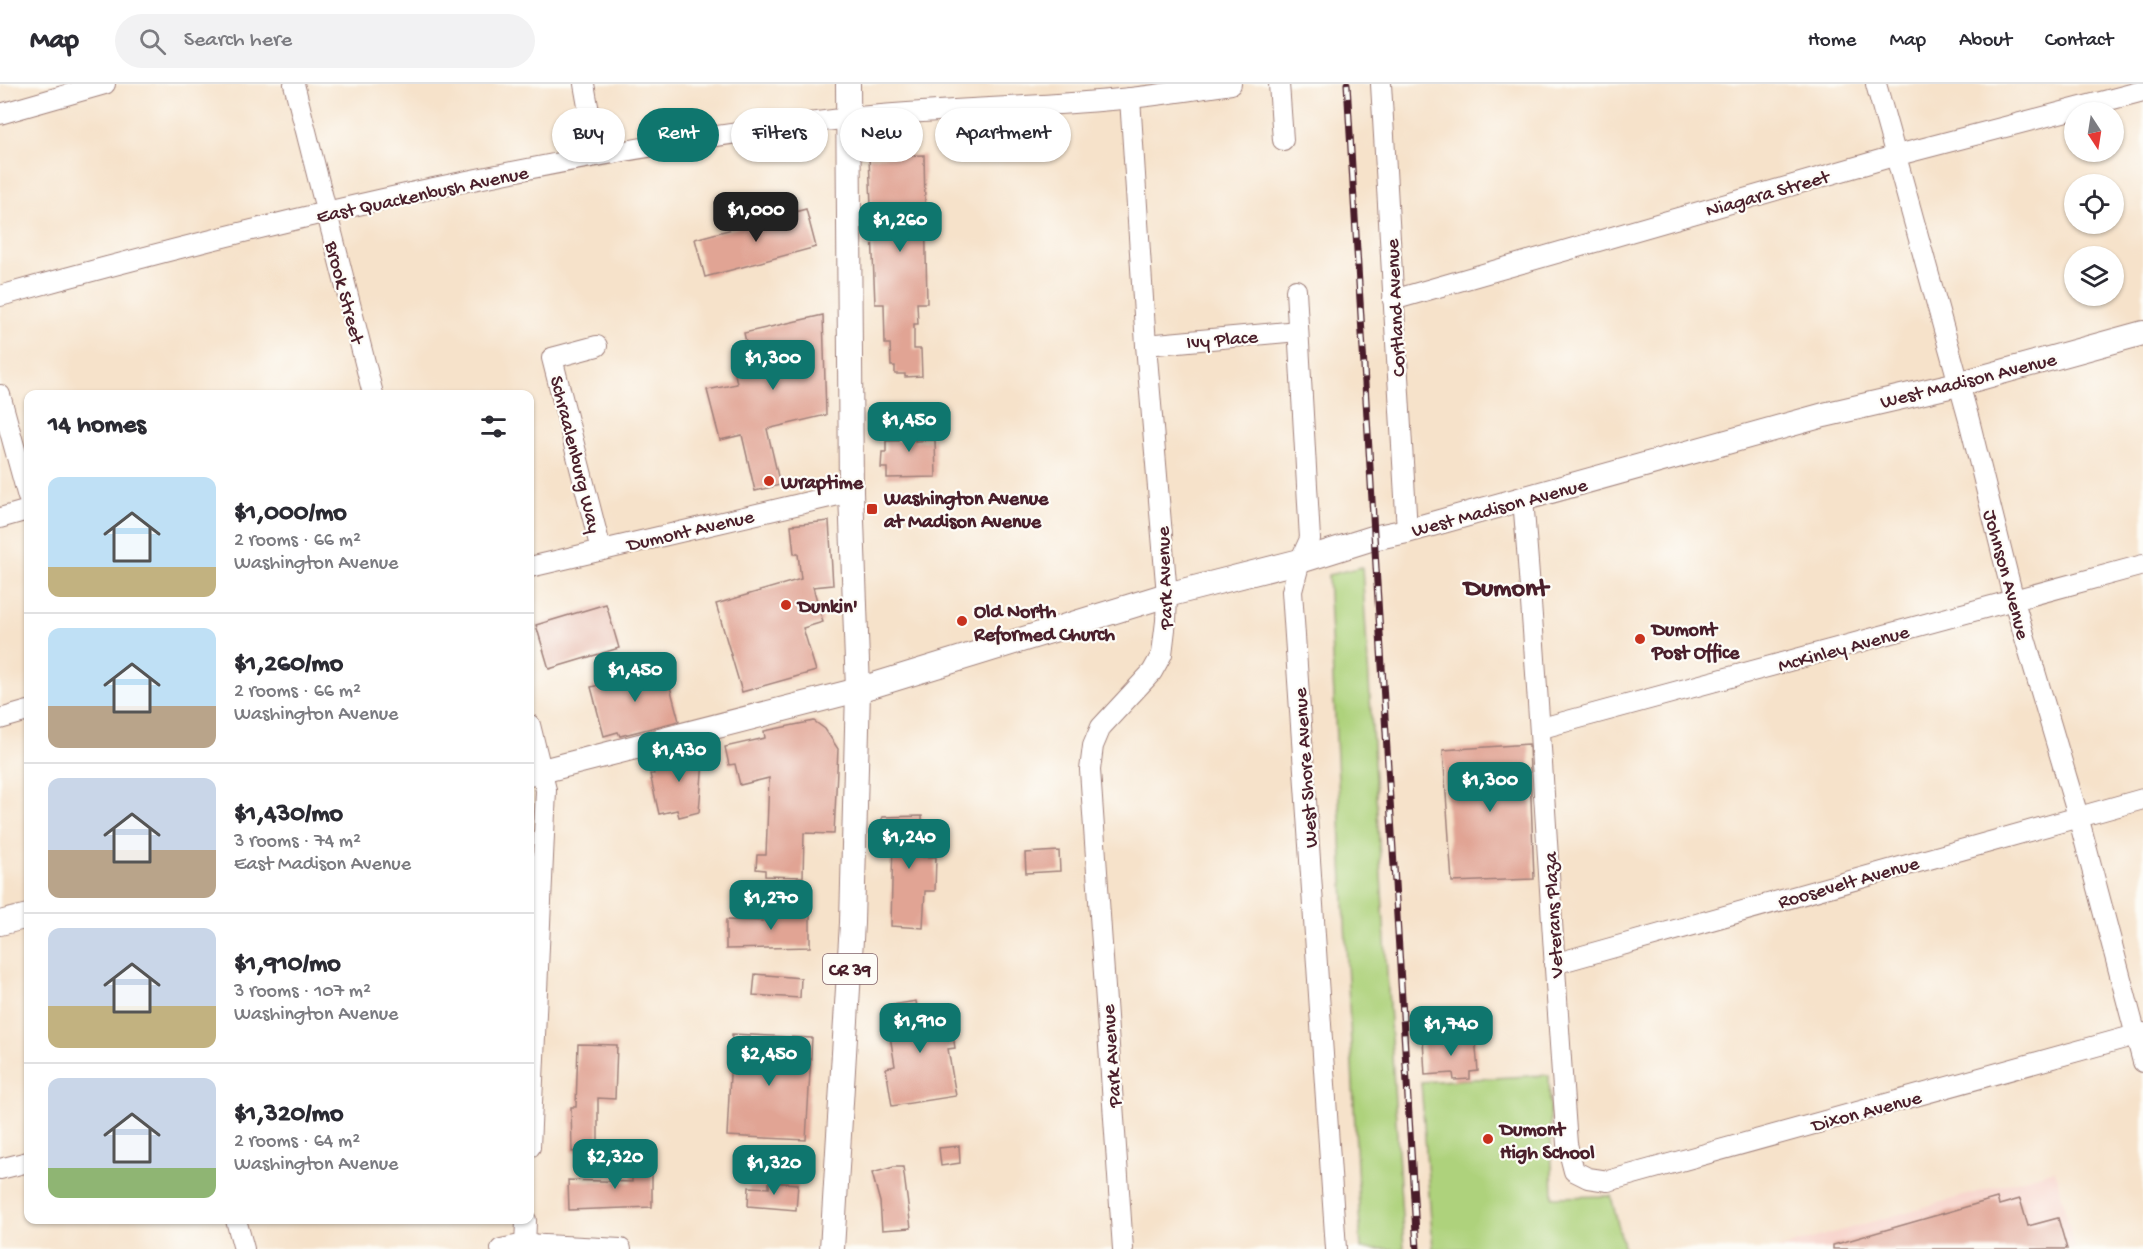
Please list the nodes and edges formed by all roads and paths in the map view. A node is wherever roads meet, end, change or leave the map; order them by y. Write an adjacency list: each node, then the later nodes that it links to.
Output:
1 (105, 84): 14 (street)
2 (294, 84): 21 (street, Brook Street)
3 (584, 84): 11 (street)
4 (848, 84): 12 (main road, CR 39)
5 (1231, 84): 10 (street, East Quackenbush Avenue)
6 (1279, 84): 16 (street)
7 (1382, 84): 24 (street, Cortland Avenue)
8 (1876, 84): 18 (street, Johnson Avenue)
9 (2143, 91): 18 (street, Niagara Street)
10 (1130, 98): 13 (street, East Quackenbush Avenue); 27 (street, Park Avenue)
11 (588, 108)
12 (849, 108)
13 (923, 113)
14 (0, 114)
15 (840, 119): 17 (street, East Quackenbush Avenue)
16 (1283, 140)
17 (625, 152)
18 (1894, 156): 24 (street, Niagara Street); 29 (street, Johnson Avenue)
19 (568, 162): 21 (street, East Quackenbush Avenue)
20 (849, 162): 33 (main road, CR 39)
21 (325, 213): 23 (street, East Quackenbush Avenue); 30 (street, Brook Street)
22 (1296, 290): 25 (street, West Shore Avenue)
23 (0, 296)
24 (1394, 300): 37 (street, Cortland Avenue)
25 (1298, 331): 27 (street, Ivy Place); 39 (street, West Shore Avenue)
26 (2143, 333): 29 (main road, West Madison Avenue)
27 (1146, 345): 42 (street, Park Avenue)
28 (597, 346): 38 (street, Schraalenburg Way)
29 (1958, 384): 34 (main road, West Madison Avenue); 43 (street, Johnson Avenue)
30 (372, 390)
31 (0, 395): 32 (street)
32 (24, 482)
33 (851, 492): 38 (street, Dumont Avenue); 44 (main road, CR 39)
34 (1523, 499): 37 (main road, West Madison Avenue); 47 (street, Veterans Plaza)
35 (24, 511): 36 (street)
36 (0, 518)
37 (1407, 531): 39 (main road, West Madison Avenue)
38 (601, 550): 41 (street, Dumont Avenue)
39 (1300, 561): 42 (main road, West Madison Avenue); 69 (street, West Shore Avenue)
40 (2143, 565): 43 (street, McKinley Avenue)
41 (534, 566)
42 (1167, 595): 44 (main road, West Madison Avenue); 68 (street, Park Avenue)
43 (2014, 601): 47 (street, McKinley Avenue); 51 (street, Johnson Avenue)
44 (858, 690): 49 (main road, West Madison Avenue); 67 (main road, CR 39)
45 (24, 712): 46 (street)
46 (0, 718)
47 (1542, 728): 54 (street, Veterans Plaza)
48 (534, 756): 49 (street)
49 (536, 772): 56 (street)
50 (2143, 799): 51 (street, Roosevelt Avenue)
51 (2078, 816): 54 (street, Roosevelt Avenue); 55 (street, Johnson Avenue)
52 (24, 917): 53 (main road)
53 (0, 923)
54 (1554, 964): 60 (street, Veterans Plaza)
55 (2139, 1035): 57 (street, Johnson Avenue); 60 (street, Dixon Avenue)
56 (534, 1058)
57 (2143, 1062)
58 (24, 1163): 59 (street)
59 (0, 1169)
60 (1588, 1178)
61 (237, 1224): 64 (street)
62 (526, 1224): 63 (street)
63 (525, 1247): 65 (street); 66 (street)
64 (244, 1249)
65 (501, 1249)
66 (621, 1249)
67 (832, 1249)
68 (1123, 1249)
69 (1336, 1249)

